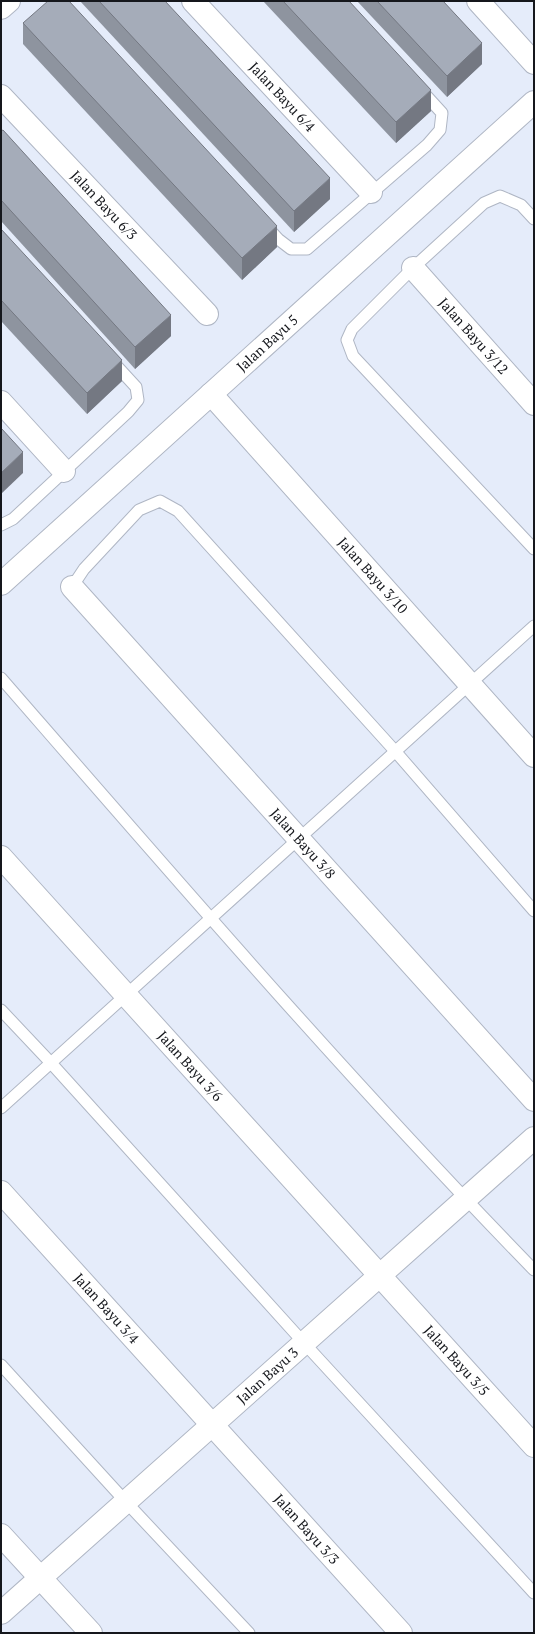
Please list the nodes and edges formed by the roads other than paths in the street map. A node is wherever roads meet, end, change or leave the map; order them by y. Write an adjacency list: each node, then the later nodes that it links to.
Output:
1 (9, 1): 4 (street)
2 (192, 1): 9 (street, Jalan Bayu 6/4)
3 (478, 1): 5 (street)
4 (1, 8)
5 (534, 63)
6 (415, 84): 9 (lane)
7 (1, 96): 13 (street, Jalan Bayu 6/3)
8 (534, 102): 15 (street, Jalan Bayu 5)
9 (371, 192): 11 (lane)
10 (534, 219): 12 (lane)
11 (262, 221)
12 (413, 268): 17 (street, Jalan Bayu 3/12); 20 (lane)
13 (207, 314)
14 (103, 351): 18 (lane)
15 (211, 394): 21 (street, Jalan Bayu 5); 25 (street, Jalan Bayu 3/10)
16 (1, 402): 18 (street)
17 (534, 404)
18 (64, 471): 19 (lane)
19 (1, 525)
20 (534, 549)
21 (1, 584)
22 (72, 587): 26 (lane); 28 (street, Jalan Bayu 3/8)
23 (534, 626): 25 (lane)
24 (1, 678): 31 (lane)
25 (470, 684): 26 (lane); 27 (street, Jalan Bayu 3/10)
26 (395, 752): 28 (lane); 30 (lane)
27 (534, 756)
28 (299, 839): 31 (lane); 35 (street, Jalan Bayu 3/8)
29 (1, 857): 32 (street, Jalan Bayu 3/6)
30 (534, 911)
31 (211, 918): 32 (lane); 39 (lane)
32 (126, 995): 34 (lane); 41 (street, Jalan Bayu 3/6)
33 (1, 1010): 34 (lane)
34 (51, 1062): 36 (lane); 42 (lane)
35 (534, 1100)
36 (1, 1108)
37 (534, 1138): 39 (street, Jalan Bayu 3)
38 (1, 1192): 44 (street, Jalan Bayu 3/4)
39 (465, 1199): 40 (lane); 41 (street, Jalan Bayu 3)
40 (534, 1270)
41 (379, 1276): 42 (street, Jalan Bayu 3); 45 (street, Jalan Bayu 3/5)
42 (304, 1343): 44 (street, Jalan Bayu 3); 49 (lane)
43 (1, 1365): 46 (lane)
44 (212, 1425): 46 (street, Jalan Bayu 3); 53 (street, Jalan Bayu 3/3)
45 (534, 1446)
46 (126, 1502): 48 (street, Jalan Bayu 3); 52 (lane)
47 (1, 1535): 48 (street)
48 (41, 1578): 50 (street, Jalan Bayu 3); 51 (street)
49 (534, 1593)
50 (1, 1614)
51 (91, 1633)
52 (249, 1633)
53 (401, 1633)

